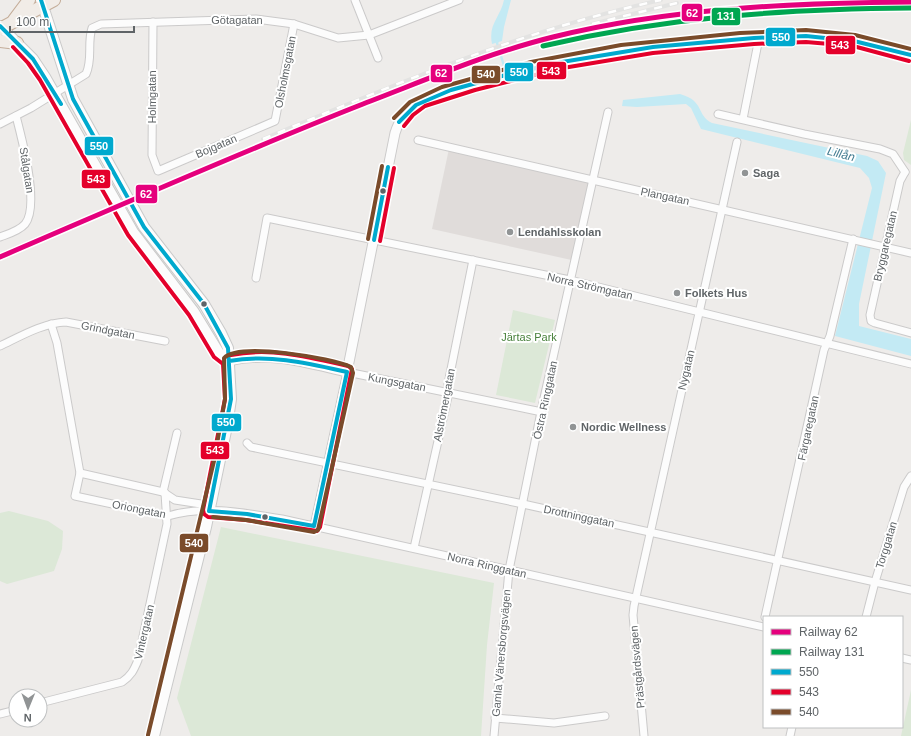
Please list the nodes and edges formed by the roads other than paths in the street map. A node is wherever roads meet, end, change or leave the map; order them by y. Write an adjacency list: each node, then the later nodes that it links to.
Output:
1 (29, 0): 5 (highway)
2 (355, 0): 9 (street)
3 (458, 0): 9 (street, Götagatan)
4 (46, 2): 5 (highway); 15 (main road)
5 (14, 21): 8 (highway)
6 (152, 22): 7 (street, Götagatan); 15 (street, Götagatan); 25 (street, Holmgatan)
7 (294, 24): 9 (street, Götagatan); 21 (street, Olsholmsgatan)
8 (1, 27): 12 (main road)
9 (369, 35): 14 (street)
10 (759, 38): 13 (street); 20 (street); 30 (street)
11 (0, 41): 12 (highway)
12 (17, 43): 16 (main road)
13 (911, 55)
14 (378, 58)
15 (69, 84): 16 (street, Götagatan); 43 (main road)
16 (54, 93): 19 (street, Götagatan); 43 (main road)
17 (608, 112): 27 (street, Östra Ringgatan)
18 (718, 114): 20 (street)
19 (16, 116): 22 (street, Götagatan); 29 (street, Stålgatan)
20 (743, 120): 26 (street)
21 (275, 121): 25 (street, Bojgatan)
22 (0, 124)
23 (418, 140): 27 (street, Plangatan)
24 (737, 142): 28 (street, Nygatan)
25 (158, 170)
26 (908, 172): 32 (street, Bryggaregatan)
27 (592, 180): 28 (street, Plangatan); 36 (street, Östra Ringgatan)
28 (722, 208): 31 (street, Plangatan); 37 (street, Nygatan)
29 (0, 237)
30 (374, 240): 34 (street, Norra Strömgatan); 35 (street, Norra Strömgatan); 45 (street)
31 (855, 240): 32 (street, Plangatan); 41 (street, Färgaregatan)
32 (884, 247): 33 (street, Plangatan); 39 (street, Bryggaregatan)
33 (911, 254)
34 (473, 260): 36 (street, Norra Strömgatan); 46 (street, Alströmergatan)
35 (256, 278)
36 (570, 280): 37 (street, Norra Strömgatan); 47 (street, Östra Ringgatan)
37 (699, 312): 41 (street, Norra Strömgatan); 59 (street, Nygatan)
38 (51, 324): 40 (street, Grindgatan); 42 (street, Grindgatan); 51 (street, Oriongatan)
39 (911, 333)
40 (165, 341)
41 (827, 344): 44 (street, Norra Strömgatan); 61 (street, Färgaregatan)
42 (0, 346)
43 (229, 361): 45 (street, Kungsgatan); 56 (main road)
44 (911, 364)
45 (347, 372): 46 (street, Kungsgatan); 50 (street)
46 (448, 392): 47 (street, Kungsgatan); 53 (street, Alströmergatan)
47 (542, 412): 55 (street, Östra Ringgatan)
48 (176, 433): 54 (street, Vintergatan)
49 (247, 443): 50 (street, Drottninggatan)
50 (327, 464): 53 (street, Drottninggatan); 58 (street)
51 (80, 473): 54 (street, Oriongatan); 57 (street, Oriongatan)
52 (910, 479): 63 (street, Torggatan)
53 (427, 485): 55 (street, Drottninggatan); 60 (street, Alströmergatan)
54 (164, 492): 56 (street, Oriongatan); 57 (street, Vintergatan)
55 (523, 504): 59 (street, Drottninggatan); 62 (street, Östra Ringgatan)
56 (210, 511): 57 (street, Oriongatan); 58 (street, Norra Ringgatan); 72 (main road)
57 (168, 516): 69 (street, Vintergatan)
58 (314, 526): 60 (street, Norra Ringgatan)
59 (650, 532): 61 (street, Drottninggatan); 65 (street, Nygatan)
60 (414, 548): 62 (street, Norra Ringgatan)
61 (778, 561): 63 (street, Drottninggatan); 66 (street, Färgaregatan)
62 (509, 570): 65 (street, Norra Ringgatan); 71 (street, Gamla Vänersborgsvägen)
63 (875, 582): 64 (street, Drottninggatan); 67 (street, Torggatan)
64 (911, 590)
65 (636, 598): 68 (street, Norra Ringgatan); 74 (street, Prästgårdsvägen)
66 (765, 616)
67 (866, 616)
68 (763, 626)
69 (48, 701)
70 (605, 716): 71 (street)
71 (495, 718): 73 (street, Gamla Vänersborgsvägen)
72 (154, 736)
73 (494, 736)
74 (644, 736)

